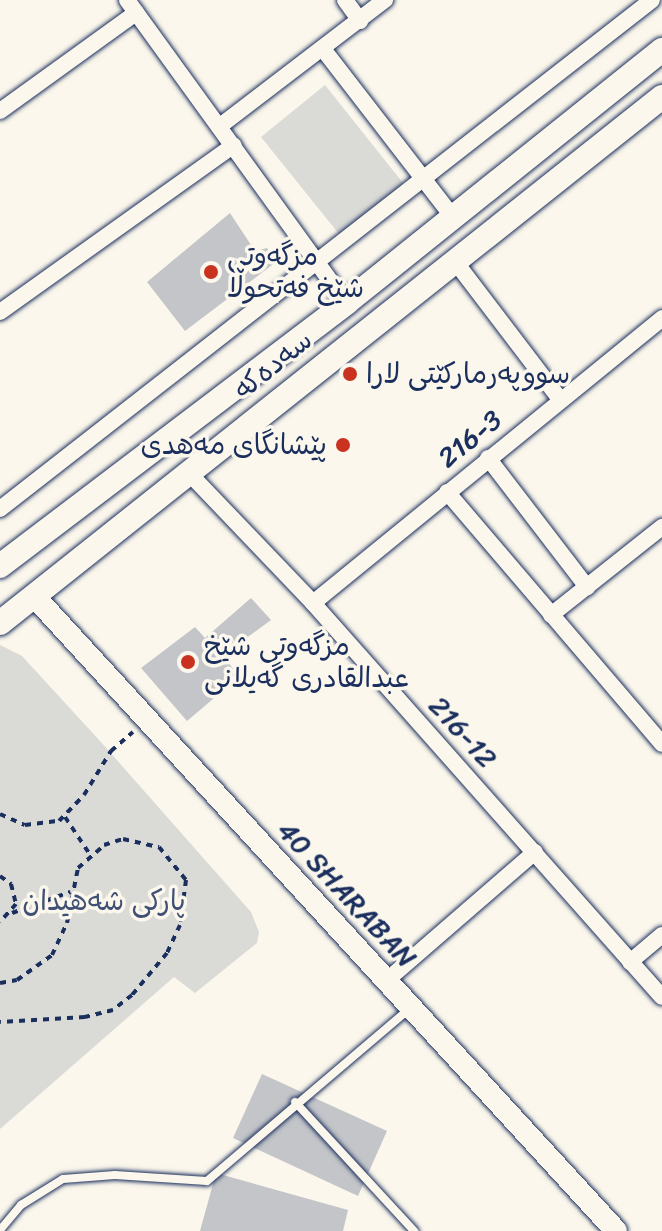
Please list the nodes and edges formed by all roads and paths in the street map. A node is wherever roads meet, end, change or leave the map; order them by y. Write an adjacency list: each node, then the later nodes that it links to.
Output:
1 (345, 0): 5 (street)
2 (385, 0): 5 (street)
3 (652, 0): 16 (street)
4 (132, 7): 10 (street); 13 (street)
5 (360, 21): 6 (street)
6 (323, 49): 13 (street); 16 (street)
7 (662, 50): 8 (main road, سەدەکە)
8 (615, 87): 11 (main road); 12 (main road, سەدەکە)
9 (662, 97): 11 (main road, سەدەکە)
10 (0, 111)
11 (638, 115): 15 (main road, سەدەکە)
12 (569, 124): 15 (main road); 17 (main road, سەدەکە)
13 (220, 126): 14 (street)
14 (234, 145): 19 (street); 21 (street)
15 (595, 150): 18 (main road, سەدەکە)
16 (424, 179): 17 (street); 19 (street)
17 (453, 217): 20 (main road, سەدەکە)
18 (454, 260): 23 (street); 25 (main road, سەدەکە)
19 (317, 263): 20 (street); 27 (street)
20 (346, 303): 29 (main road, سەدەکە)
21 (0, 312)
22 (662, 318): 23 (street, 216-3)
23 (560, 399): 24 (street, 216-3)
24 (488, 458): 26 (street, 216-3); 30 (street)
25 (188, 472): 31 (main road, سەدەکە); 32 (street, 216-12)
26 (447, 492): 32 (street, 216-3); 33 (street)
27 (0, 509)
28 (662, 527): 30 (street)
29 (0, 566)
30 (587, 587): 33 (street)
31 (34, 596): 34 (main road, سەدەکە); 35 (street, 40 SHARABAN)
32 (313, 603): 39 (street, 216-12)
33 (551, 615): 36 (street)
34 (0, 623)
35 (147, 720): 38 (path); 47 (street, 40 SHARABAN)
36 (659, 735)
37 (0, 814): 38 (path)
38 (65, 817): 40 (path)
39 (535, 852): 46 (street, 216-12); 47 (street)
40 (89, 853): 42 (path); 51 (path)
41 (0, 876): 43 (path)
42 (70, 892): 43 (path); 48 (path)
43 (12, 913): 44 (path)
44 (0, 922)
45 (662, 935): 46 (street)
46 (630, 962): 49 (street, 216-12)
47 (386, 981): 50 (street, 40 SHARABAN)
48 (0, 983)
49 (662, 997)
50 (411, 1008): 52 (lane); 55 (street, 40 SHARABAN)
51 (0, 1022)
52 (295, 1102): 53 (lane); 54 (lane)
53 (0, 1230)
54 (414, 1231)
55 (616, 1231)

